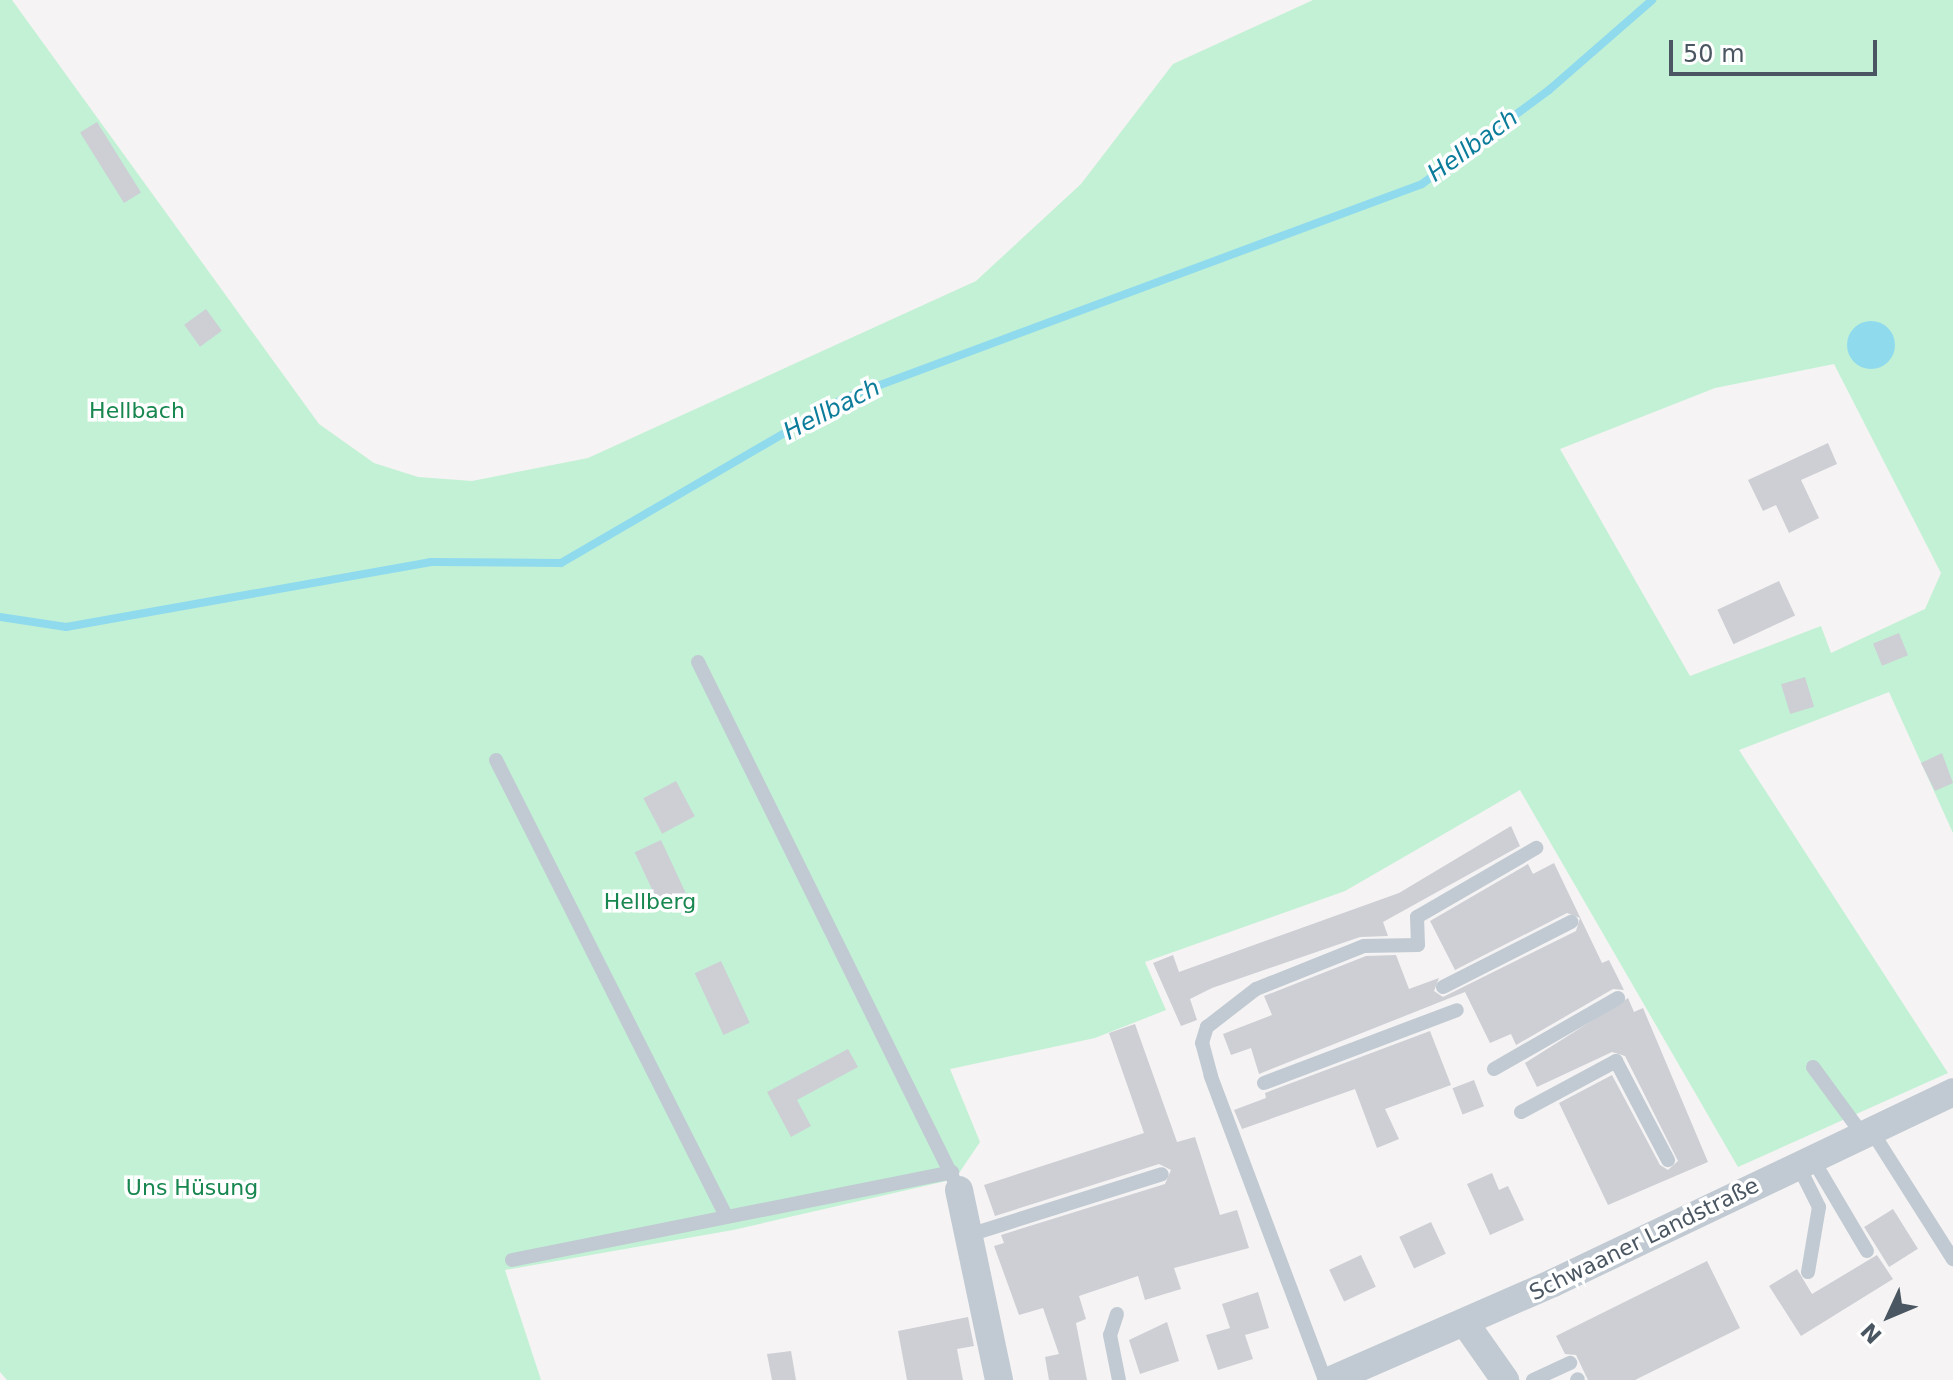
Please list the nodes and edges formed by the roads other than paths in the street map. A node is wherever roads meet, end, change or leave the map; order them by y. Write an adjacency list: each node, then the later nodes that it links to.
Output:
1 (698, 662): 17 (lane)
2 (496, 760): 18 (lane)
3 (1536, 848): 29 (lane)
4 (1571, 922): 5 (lane)
5 (1443, 987)
6 (1618, 998): 9 (lane)
7 (1457, 1010): 10 (lane)
8 (1813, 1067): 13 (lane)
9 (1494, 1069)
10 (1264, 1083)
11 (1953, 1092): 13 (street, Schwaaner Landstraße)
12 (1521, 1112): 14 (lane)
13 (1866, 1132): 15 (street, Schwaaner Landstraße); 21 (lane)
14 (1668, 1160)
15 (1805, 1161): 20 (lane); 23 (lane); 25 (street, Schwaaner Landstraße)
16 (1162, 1174): 19 (lane)
17 (955, 1181): 18 (lane); 19 (street)
18 (726, 1216): 22 (lane)
19 (969, 1235): 27 (street)
20 (1867, 1251)
21 (1953, 1259)
22 (512, 1260)
23 (1808, 1272)
24 (1117, 1314): 28 (lane)
25 (1465, 1323): 30 (street, Schwaaner Landstraße); 31 (street)
26 (1570, 1363): 32 (lane)
27 (999, 1380)
28 (1119, 1380)
29 (1325, 1380)
30 (1331, 1380)
31 (1505, 1380)
32 (1533, 1380)

